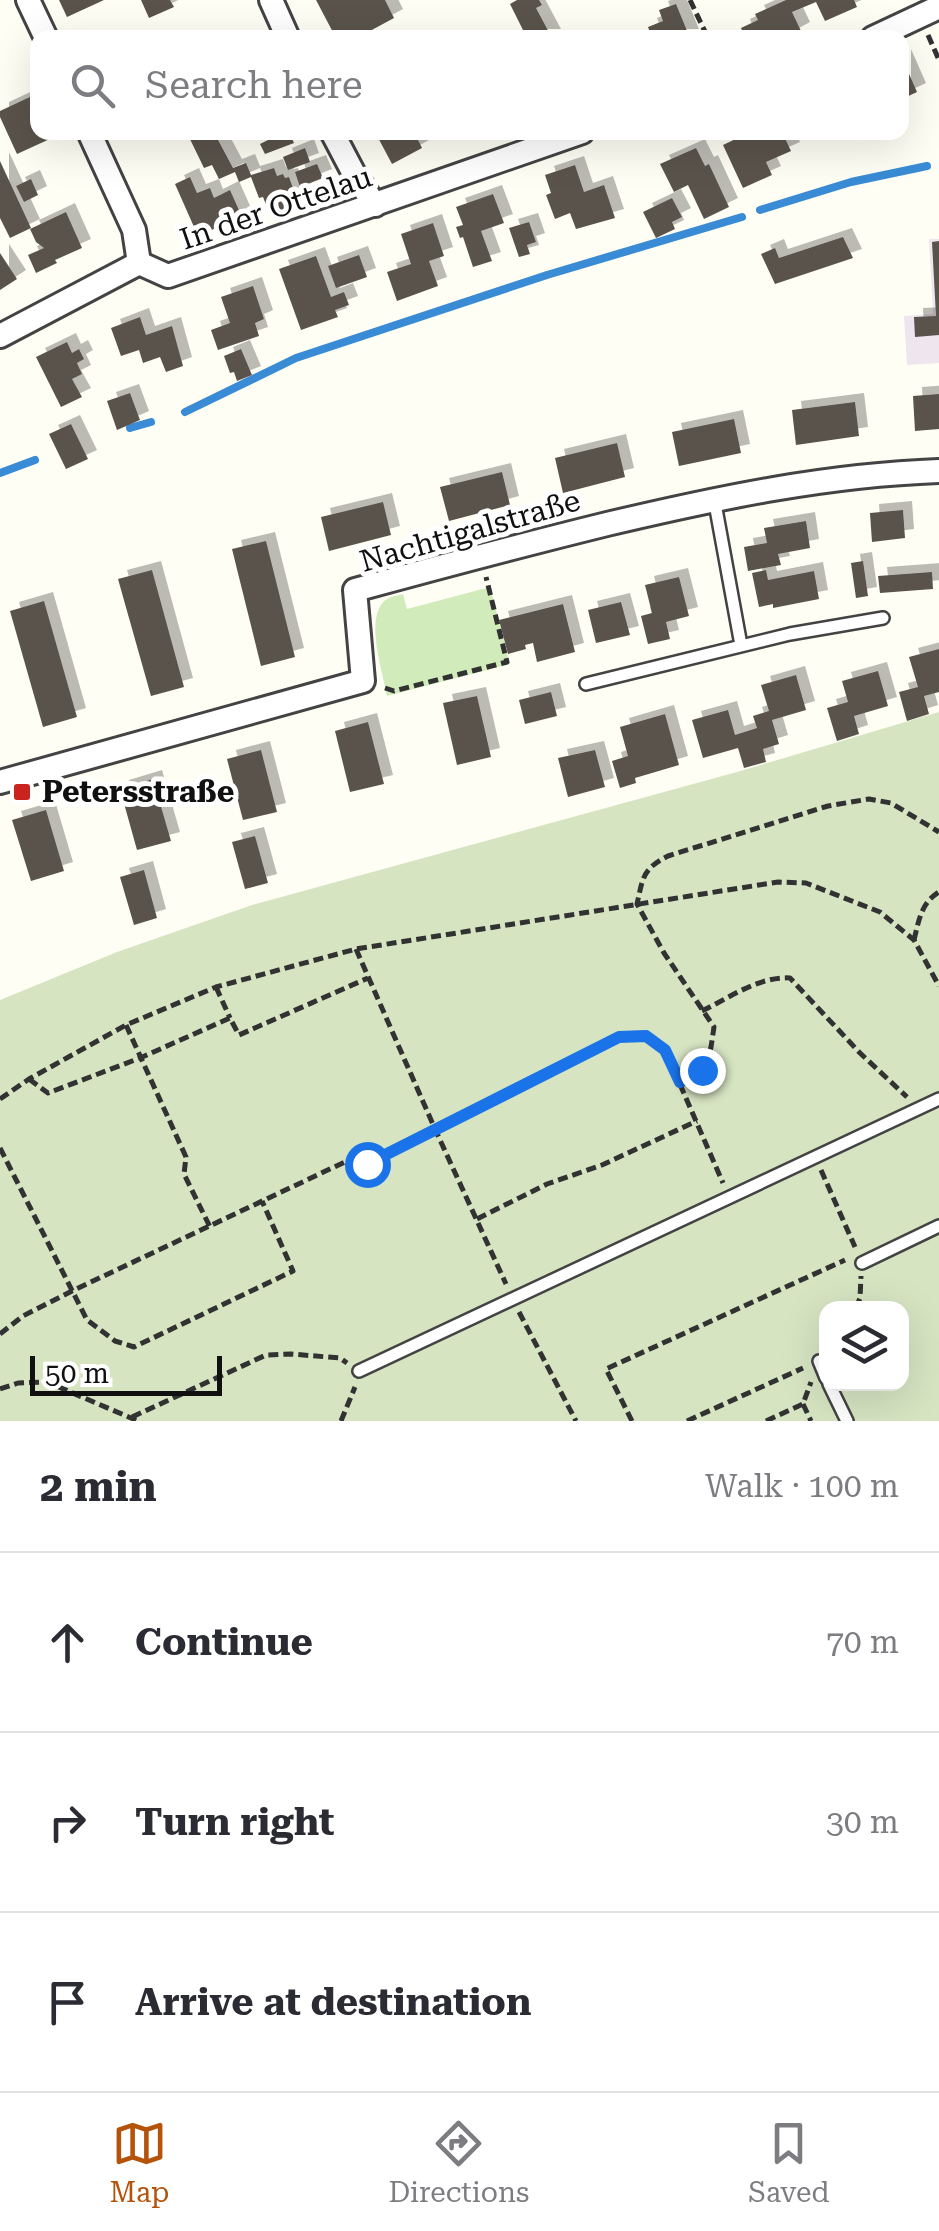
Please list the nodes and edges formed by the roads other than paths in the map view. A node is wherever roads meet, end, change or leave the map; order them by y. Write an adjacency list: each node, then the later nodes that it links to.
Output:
1 (28, 0): 4 (street)
2 (271, 0): 5 (street)
3 (939, 7): 6 (street)
4 (42, 30)
5 (284, 30)
6 (890, 30)
7 (93, 140): 11 (street)
8 (336, 140): 10 (street)
9 (559, 140): 10 (street, In der Ottelau)
10 (375, 205): 11 (street, In der Ottelau)
11 (139, 263): 12 (street)
12 (0, 336)
13 (939, 471): 14 (street, Nachtigalstraße)
14 (714, 498): 16 (lane); 18 (street, Nachtigalstraße)
15 (883, 618): 16 (lane)
16 (742, 645): 17 (lane)
17 (586, 684)
18 (0, 782)
19 (939, 1100): 22 (lane)
20 (939, 1226): 21 (lane)
21 (862, 1263)
22 (359, 1371)
23 (832, 1391): 24 (lane)
24 (846, 1421)

